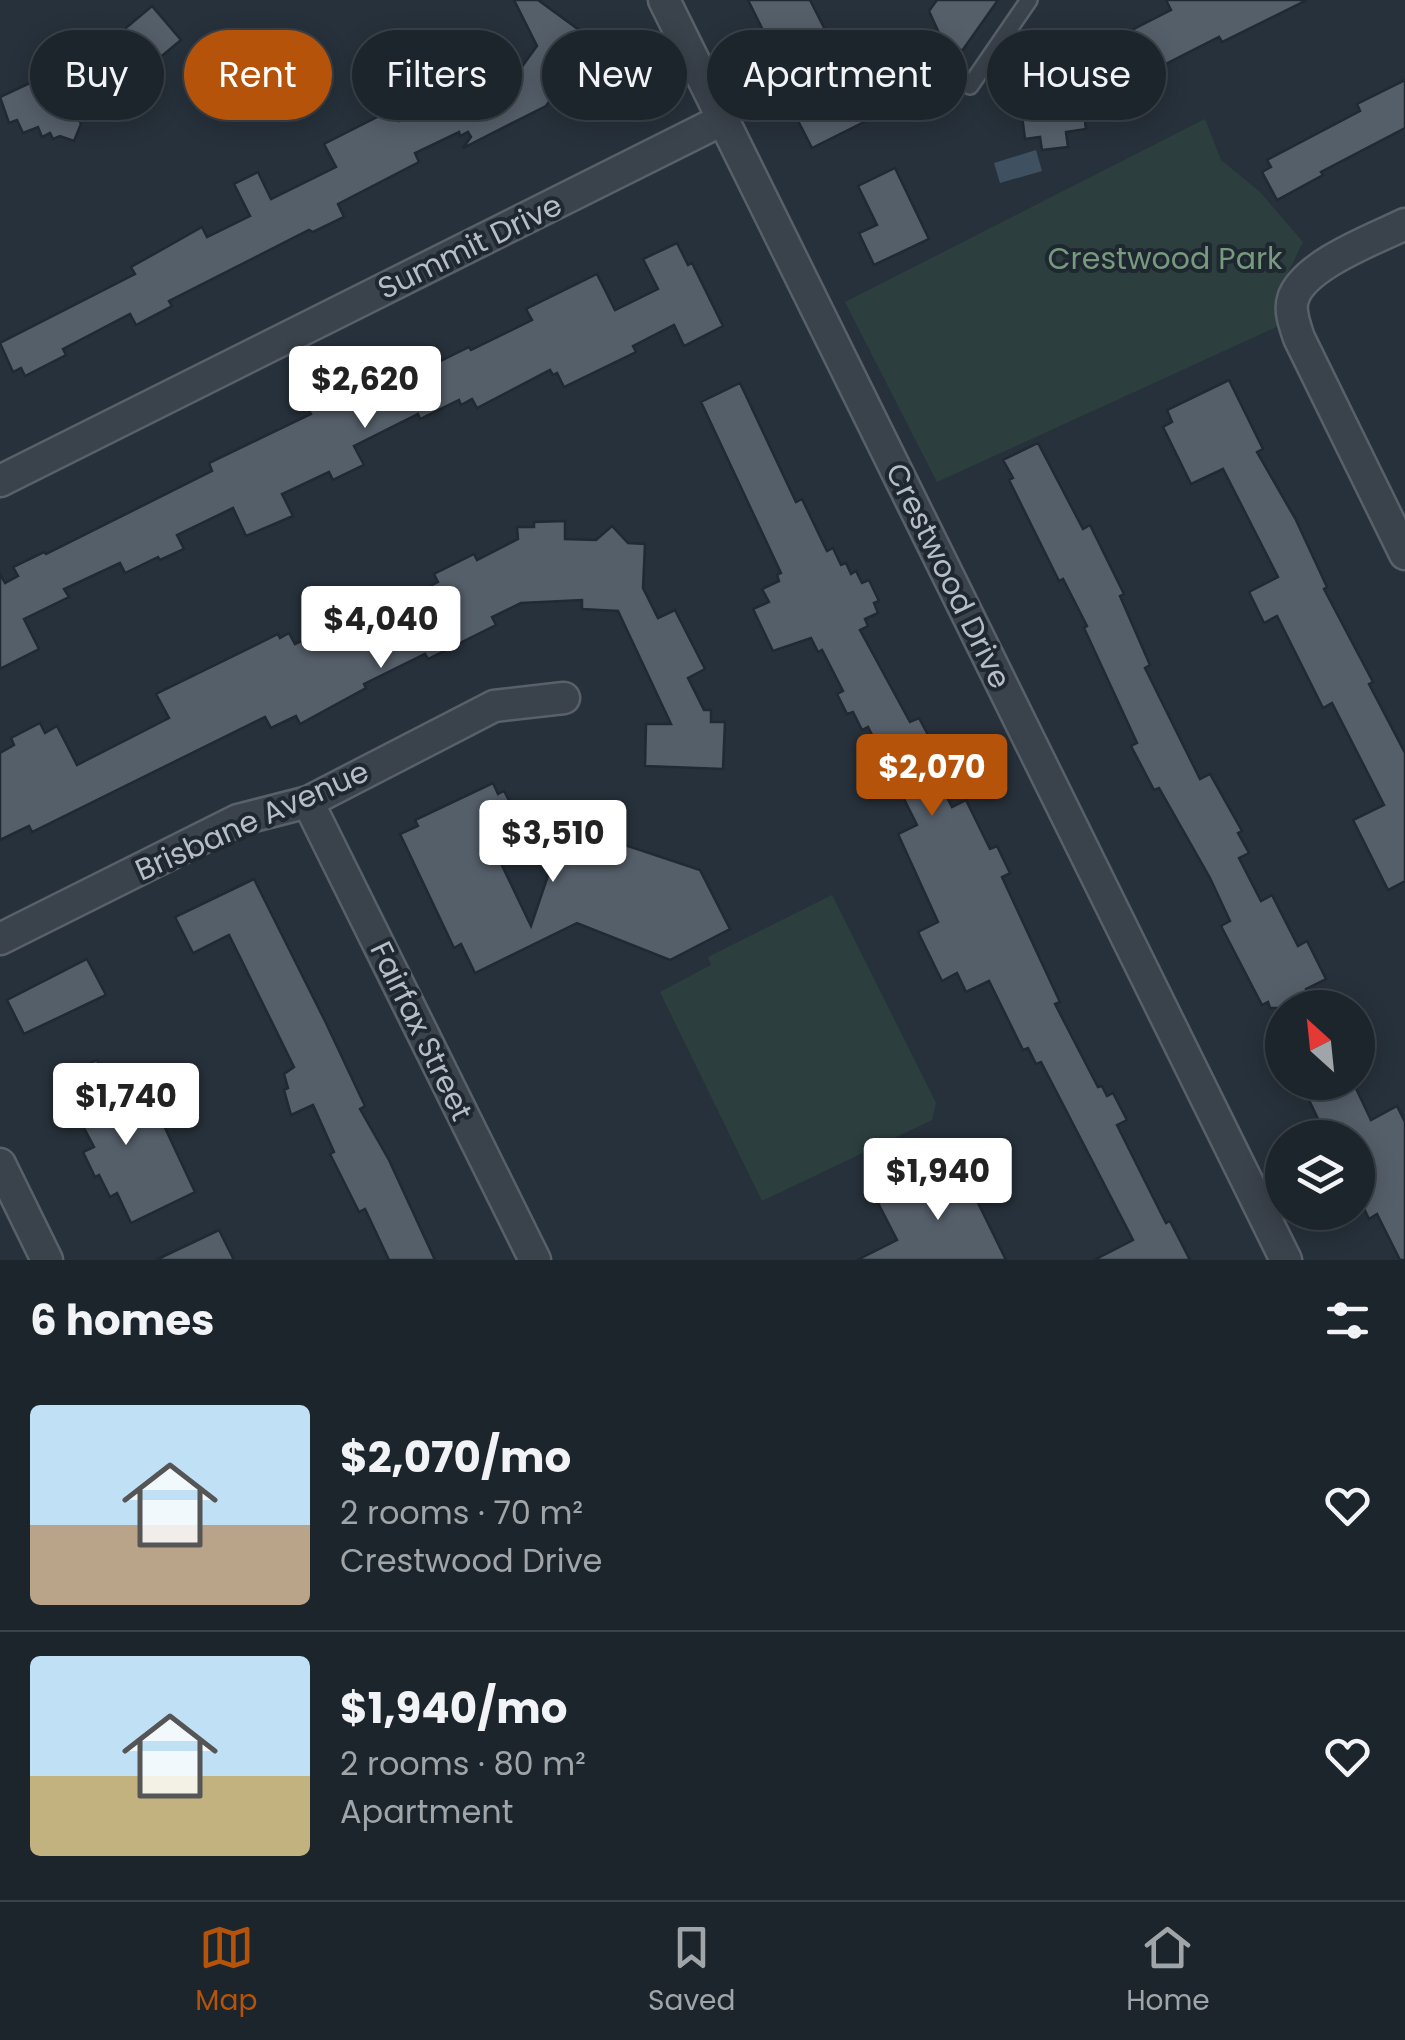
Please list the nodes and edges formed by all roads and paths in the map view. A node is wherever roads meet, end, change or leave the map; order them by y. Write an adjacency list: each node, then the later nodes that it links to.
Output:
1 (664, 0): 3 (street, Crestwood Drive)
2 (1029, 0): 4 (lane)
3 (707, 85)
4 (970, 86)
5 (722, 120): 8 (street, Summit Drive)
6 (724, 120): 16 (street, Crestwood Drive)
7 (1405, 224): 9 (street)
8 (0, 481)
9 (1405, 554)
10 (564, 698): 11 (street, Brisbane Avenue)
11 (308, 802): 12 (street, Brisbane Avenue); 15 (street, Fairfax Street)
12 (0, 939)
13 (0, 1164): 14 (street)
14 (48, 1260)
15 (535, 1260)
16 (1286, 1260)

